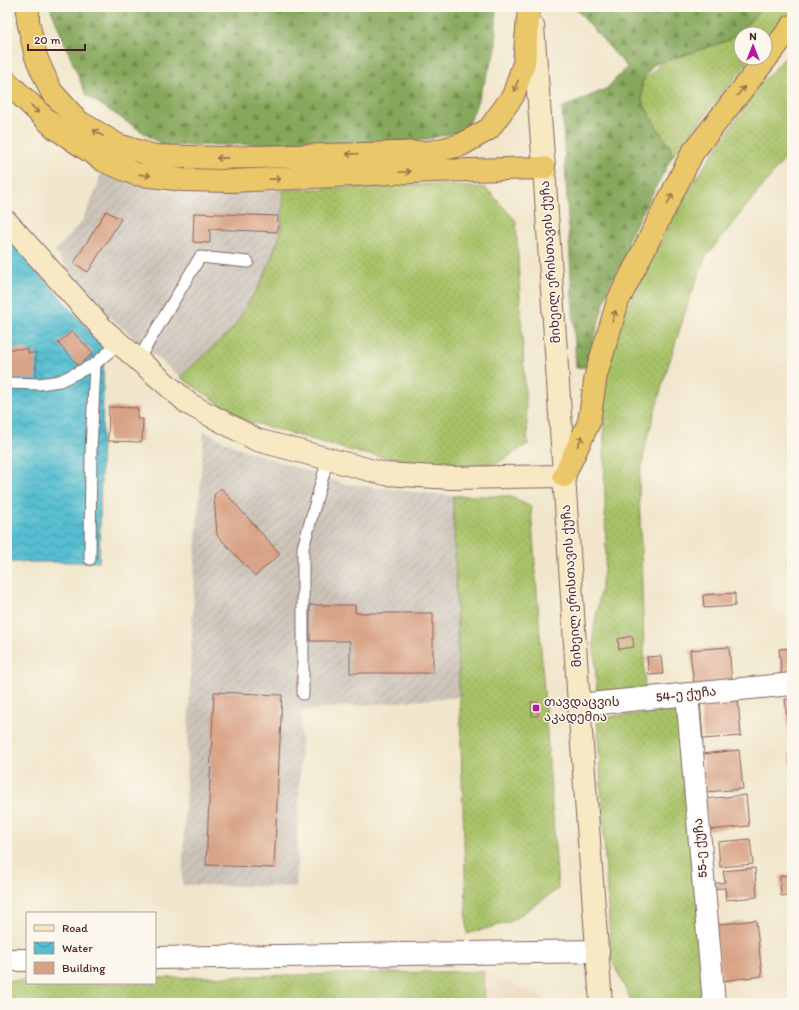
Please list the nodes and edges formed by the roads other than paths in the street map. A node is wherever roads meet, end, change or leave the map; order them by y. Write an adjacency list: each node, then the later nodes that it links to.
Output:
1 (28, 7): 2 (highway, one-way to 1)
2 (529, 7)
3 (532, 7): 6 (main road, მიხეილ ერისთავის ქუჩა)
4 (792, 26): 14 (highway, one-way to 4)
5 (7, 82): 6 (highway, one-way to 6)
6 (544, 168): 14 (main road, მიხეილ ერისთავის ქუჩა)
7 (7, 222): 9 (main road)
8 (248, 262): 10 (lane)
9 (119, 343): 10 (main road); 11 (lane)
10 (138, 360): 13 (main road)
11 (95, 364): 12 (lane); 15 (lane)
12 (7, 383)
13 (328, 458): 14 (main road); 17 (lane)
14 (564, 476): 19 (main road, მიხეილ ერისთავის ქუჩა)
15 (90, 559)
16 (792, 684): 18 (street, 54-ე ქუჩა)
17 (303, 694)
18 (687, 694): 19 (street, 54-ე ქუჩა); 25 (street, 55-ე ქუჩა)
19 (579, 705): 20 (main road, მიხეილ ერისთავის ქუჩა)
20 (598, 951): 21 (street); 24 (main road, მიხეილ ერისთავის ქუჩა)
21 (156, 958)
22 (7, 960): 23 (street)
23 (26, 960)
24 (601, 1003)
25 (714, 1003)

